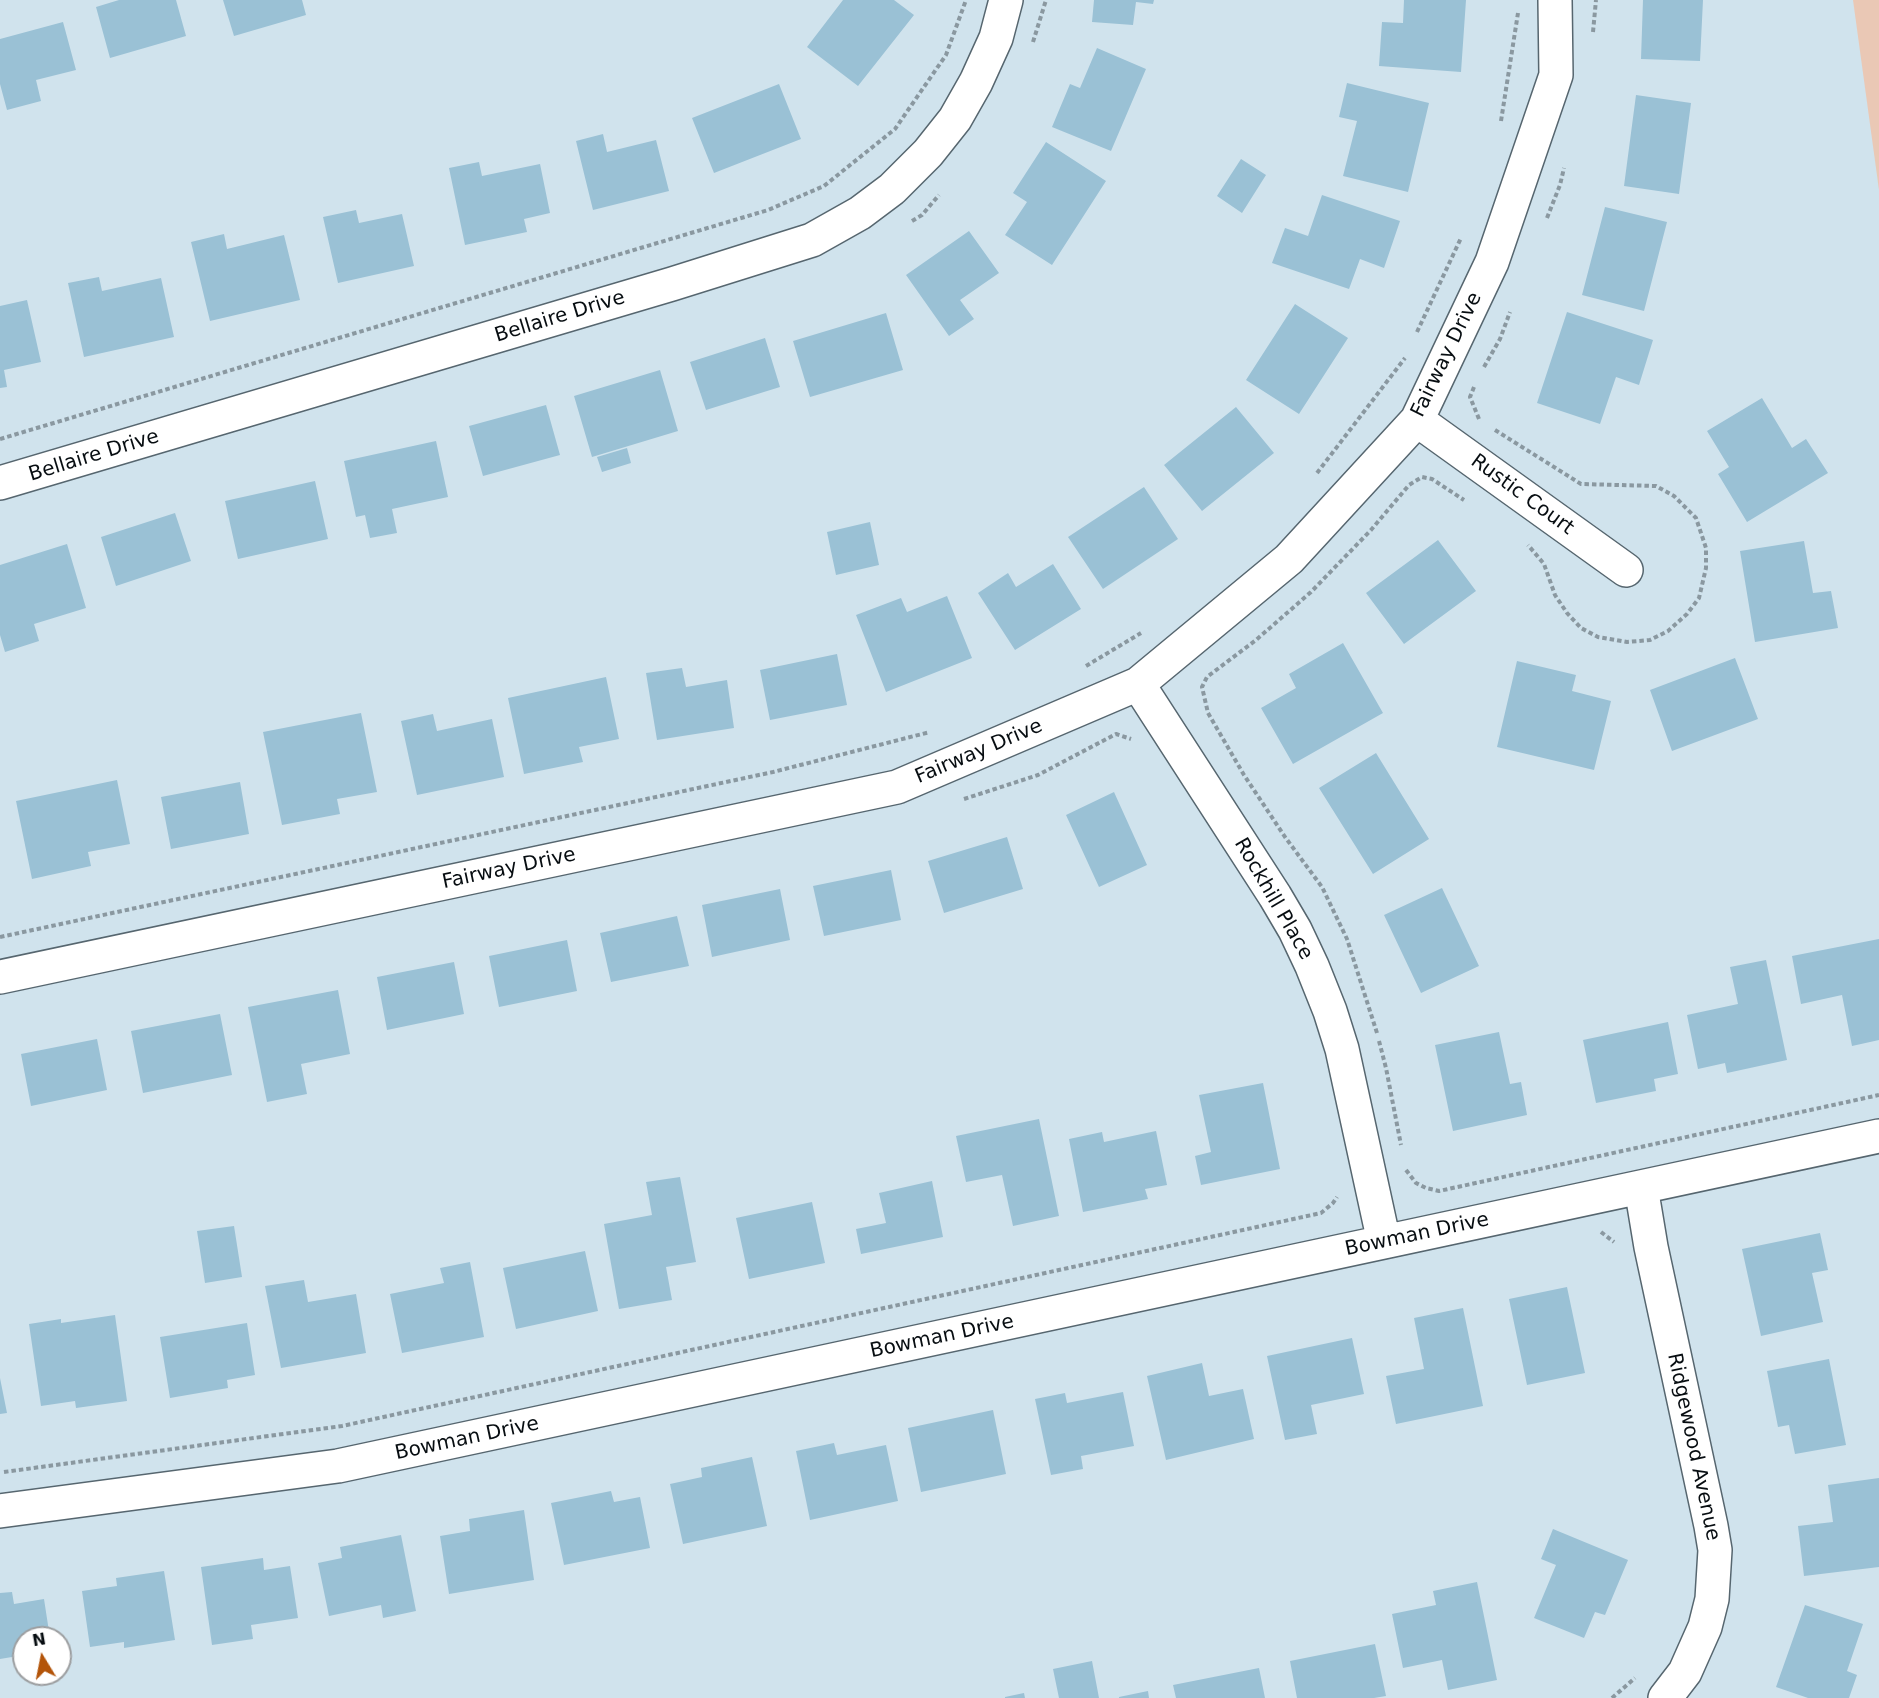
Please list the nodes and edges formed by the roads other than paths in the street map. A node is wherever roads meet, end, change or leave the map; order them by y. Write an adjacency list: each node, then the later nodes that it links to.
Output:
1 (1006, 0): 4 (street, Bellaire Drive)
2 (1555, 0): 3 (street, Fairway Drive)
3 (1417, 420): 5 (street, Rustic Court); 6 (street, Fairway Drive)
4 (0, 483)
5 (1626, 570)
6 (1138, 684): 7 (street, Fairway Drive); 10 (street, Rockhill Place)
7 (0, 977)
8 (1879, 1136): 9 (street, Bowman Drive)
9 (1641, 1186): 10 (street, Bowman Drive); 12 (street, Ridgewood Avenue)
10 (1384, 1242): 11 (street, Bowman Drive)
11 (0, 1510)
12 (1665, 1698)

